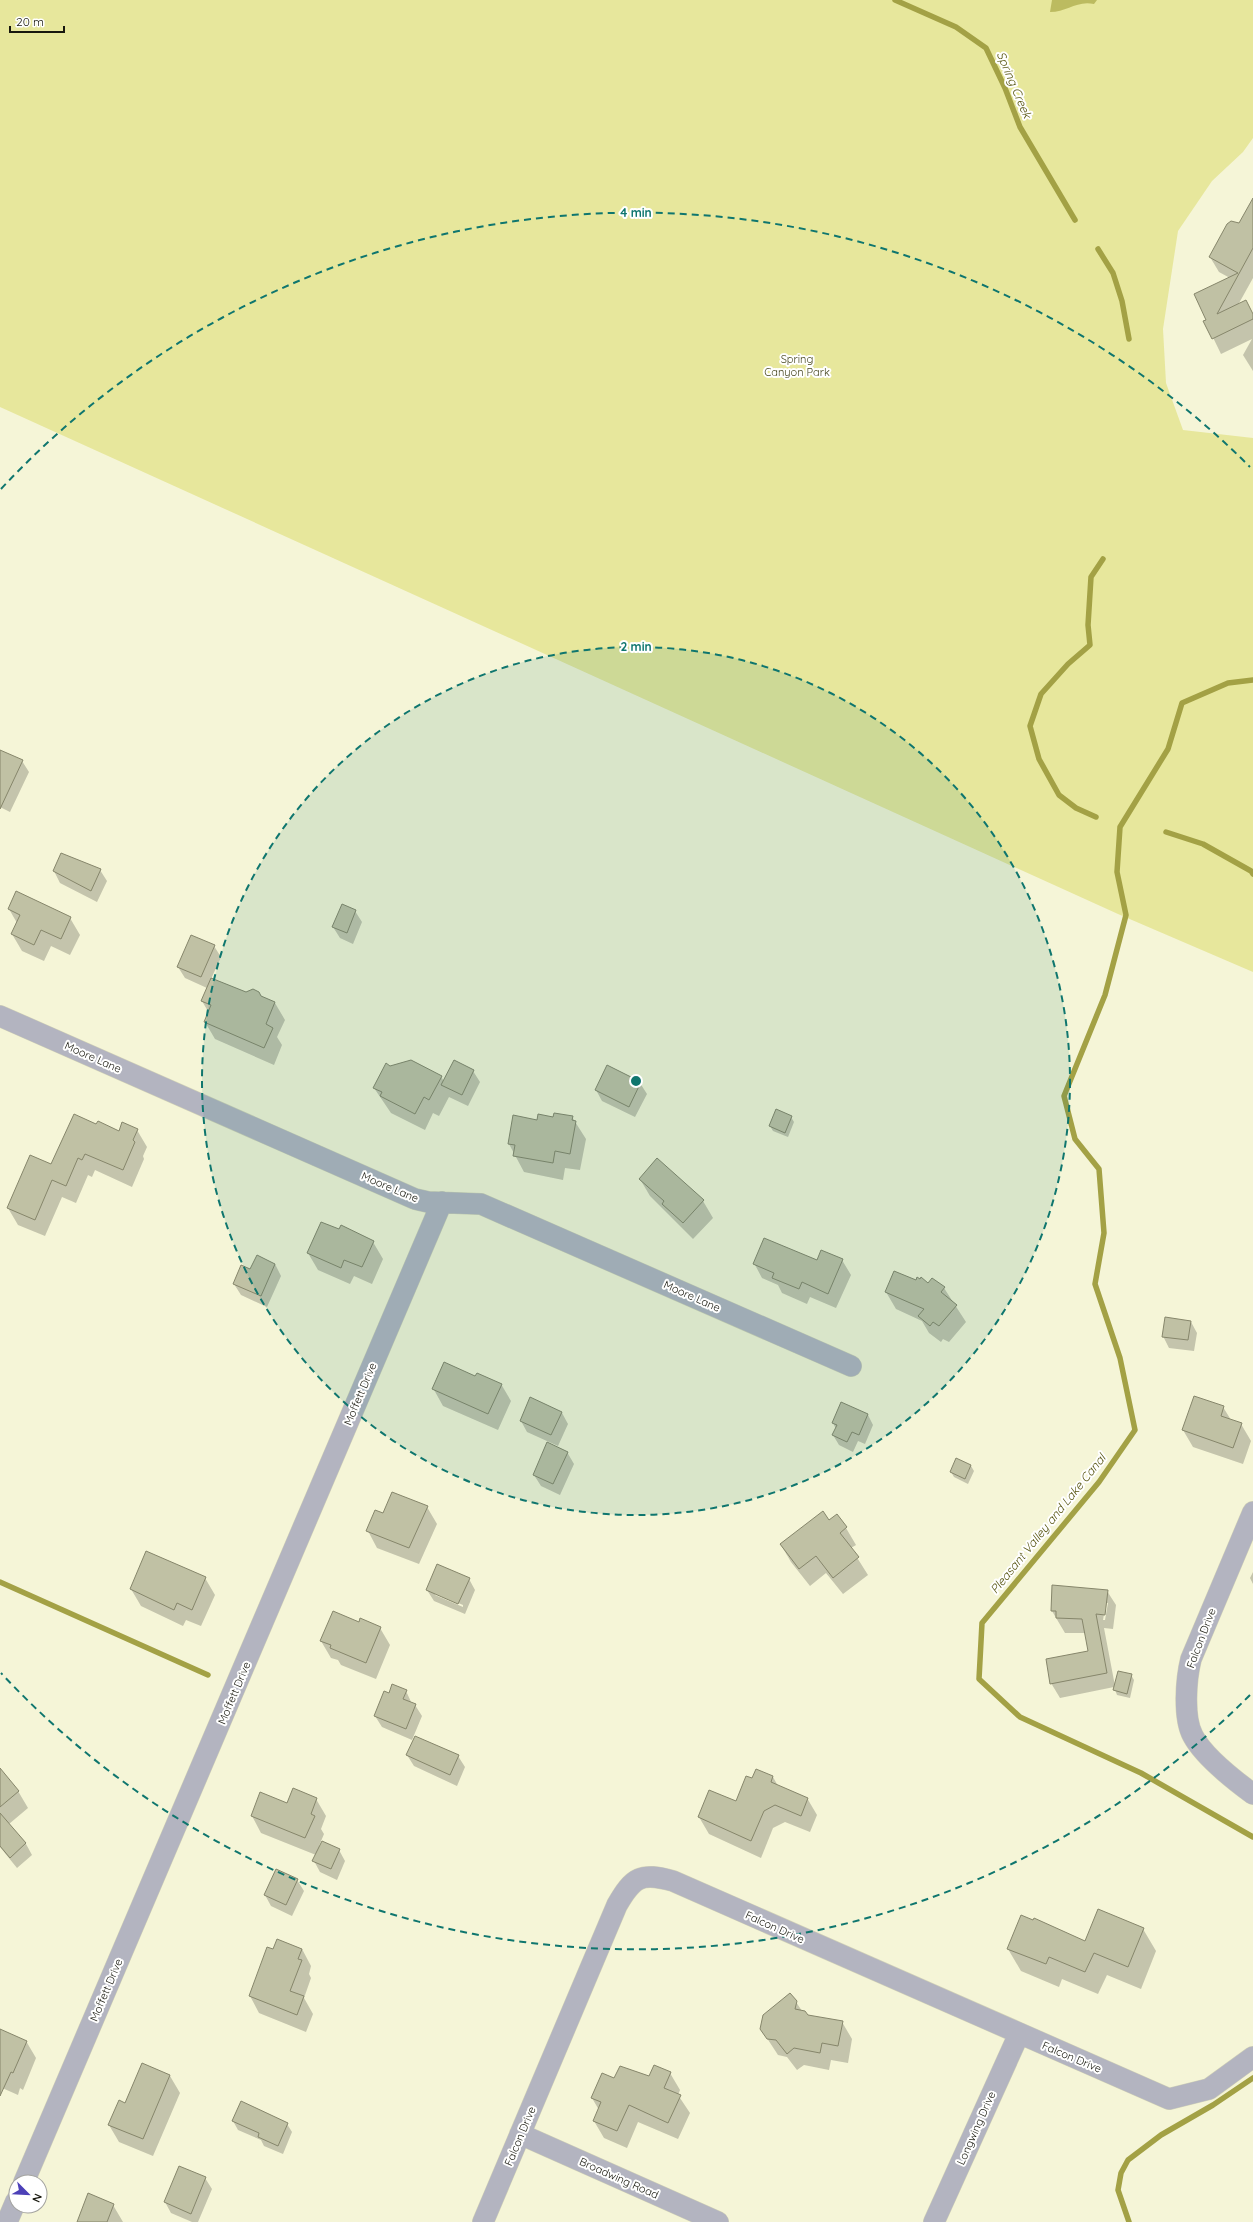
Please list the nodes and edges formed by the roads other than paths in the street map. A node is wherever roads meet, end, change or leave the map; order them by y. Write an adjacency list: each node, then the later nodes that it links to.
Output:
1 (0, 1016): 2 (street, Moore Lane)
2 (442, 1202): 3 (street, Moore Lane); 9 (street, Moffett Drive)
3 (851, 1366)
4 (1253, 1512): 5 (street, Falcon Drive)
5 (1253, 1794)
6 (1019, 2034): 7 (street, Falcon Drive); 8 (street, Falcon Drive); 12 (street, Longwing Drive)
7 (1253, 2057)
8 (520, 2134): 10 (street, Falcon Drive); 11 (street, Broadwing Road)
9 (27, 2174)
10 (483, 2222)
11 (718, 2222)
12 (934, 2222)

